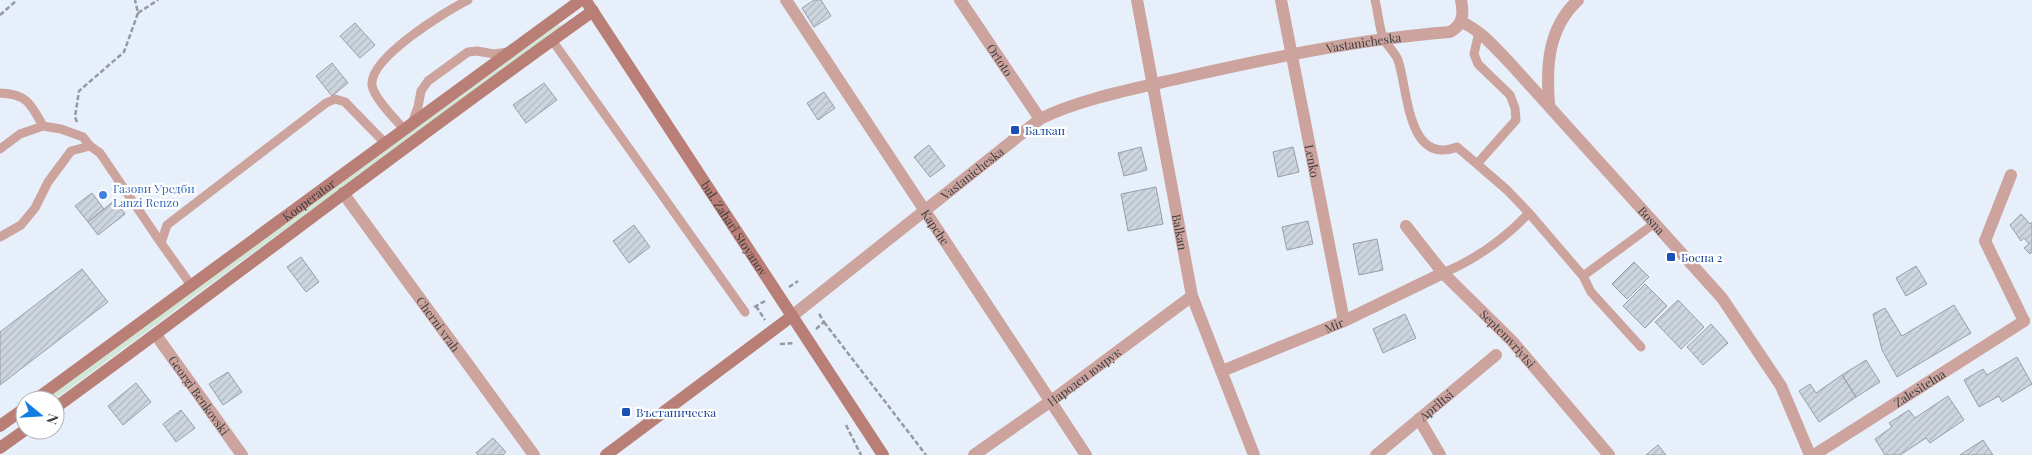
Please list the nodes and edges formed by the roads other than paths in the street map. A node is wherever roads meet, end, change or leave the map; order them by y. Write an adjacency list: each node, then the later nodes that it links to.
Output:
1 (468, 0): 23 (lane)
2 (581, 0): 16 (street, Kooperator)
3 (586, 0): 11 (street, bul. Zahari Stoyanov)
4 (786, 0): 30 (street, Kapche)
5 (960, 0): 21 (street, Ortoto)
6 (1137, 0): 18 (street, Balkan)
7 (1281, 0): 17 (street, Lenko)
8 (1375, 0): 14 (lane)
9 (1461, 0): 12 (street)
10 (1578, 0): 20 (street)
11 (593, 11): 15 (street, Kooperator); 41 (street, bul. Zahari Stoyanov)
12 (1461, 22): 13 (street, Bosna); 14 (street, Vastanicheska)
13 (1479, 32): 20 (street, Bosna); 27 (lane)
14 (1384, 38): 17 (street, Vastanicheska); 27 (lane)
15 (552, 40): 29 (street, Kooperator); 40 (lane)
16 (510, 51): 23 (street, Kooperator); 23 (lane)
17 (1291, 53): 18 (street, Vastanicheska); 42 (street, Lenko)
18 (1153, 84): 21 (street, Vastanicheska); 39 (street, Balkan)
19 (0, 93): 22 (lane)
20 (1548, 104): 32 (street, Bosna)
21 (1040, 119): 30 (street, Vastanicheska)
22 (43, 126): 25 (lane); 26 (lane)
23 (408, 126): 24 (street, Kooperator)
24 (385, 143): 35 (lane); 38 (street, Kooperator)
25 (90, 146): 34 (lane); 35 (lane)
26 (0, 149)
27 (1477, 164): 31 (lane)
28 (2011, 176): 43 (street)
29 (343, 193): 44 (street, Kooperator); 57 (street, Cherni vrah)
30 (926, 209): 41 (street, Vastanicheska); 50 (street, Kapche)
31 (1529, 213): 36 (lane); 37 (lane)
32 (1655, 224): 37 (lane); 66 (street, Bosna)
33 (1406, 226): 36 (street, Septemvriytsi)
34 (0, 237)
35 (161, 243): 38 (lane)
36 (1443, 273): 42 (street, Mir); 65 (street, Septemvriytsi)
37 (1583, 276): 45 (lane)
38 (191, 285): 48 (street, Kooperator)
39 (1192, 296): 47 (street, Balkan); 50 (street, Народен юмрук)
40 (745, 312)
41 (792, 316): 58 (street, Vastanicheska); 59 (street, bul. Zahari Stoyanov)
42 (1344, 321): 47 (street, Mir)
43 (2028, 322): 67 (street, Zalesitelna)
44 (156, 335): 49 (street, Kooperator); 56 (street, Georgi Benkovski)
45 (1641, 347)
46 (1496, 355): 52 (street, Apriltsi)
47 (1222, 371): 62 (street, Balkan)
48 (49, 390)
49 (65, 401)
50 (1051, 401): 60 (street, Народен юмрук); 61 (street, Kapche)
51 (15, 415): 53 (street)
52 (1419, 419): 63 (street, Apriltsi); 64 (street)
53 (0, 426)
54 (15, 437): 55 (street)
55 (0, 448)
56 (242, 455)
57 (534, 455)
58 (606, 455)
59 (883, 455)
60 (974, 455)
61 (1086, 455)
62 (1254, 455)
63 (1376, 455)
64 (1440, 455)
65 (1608, 455)
66 (1810, 455)
67 (1814, 455)

